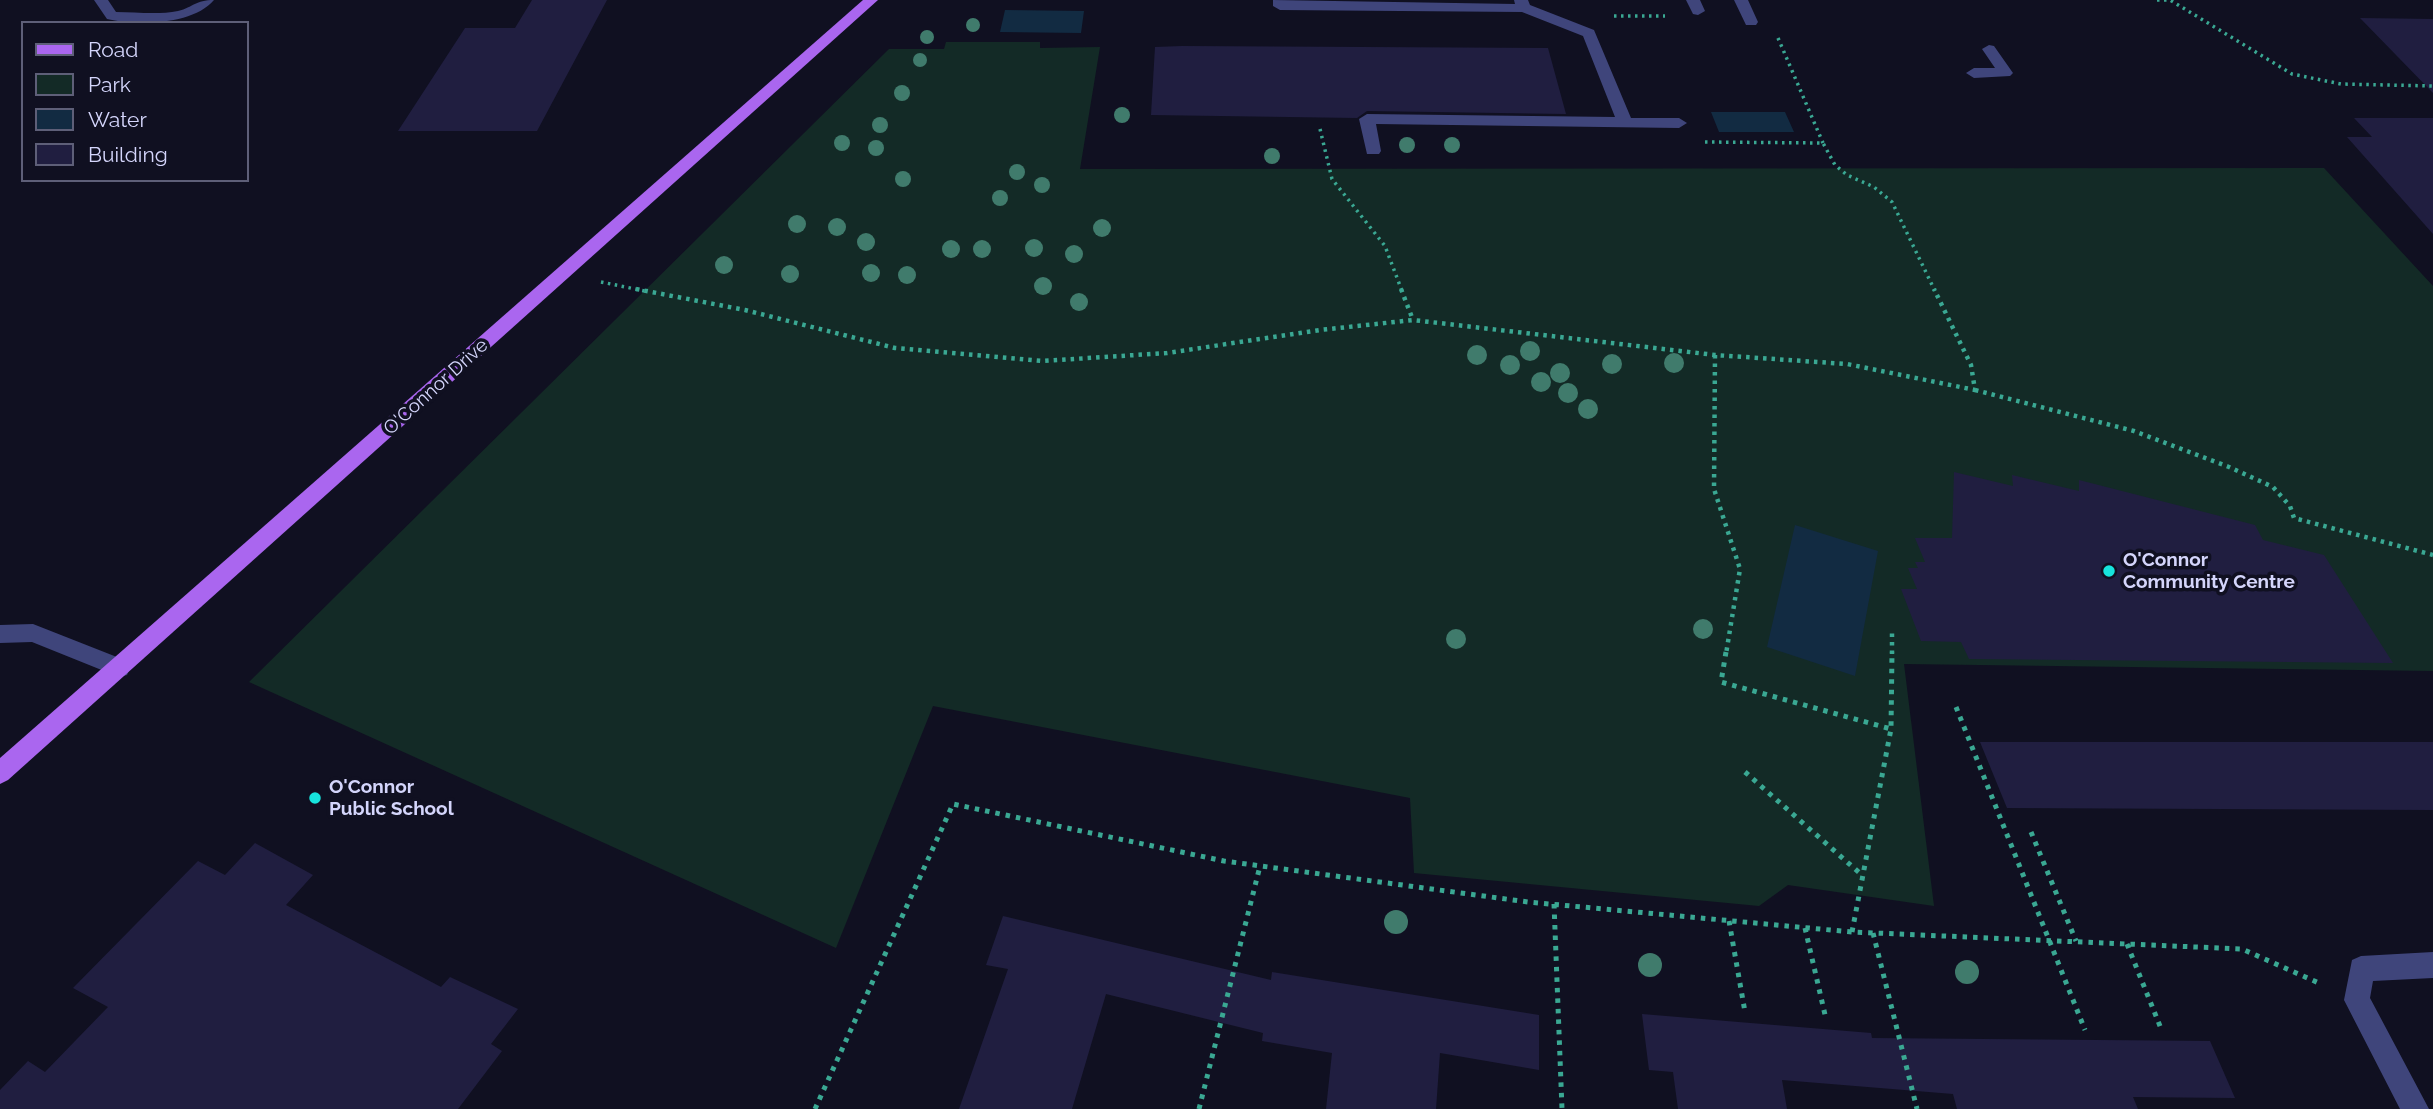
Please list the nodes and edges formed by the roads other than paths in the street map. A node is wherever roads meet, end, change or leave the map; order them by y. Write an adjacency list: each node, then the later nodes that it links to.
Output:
1 (101, 0): 2 (street)
2 (207, 0)
3 (872, 0): 14 (main road, O'Connor Drive)
4 (1280, 0): 6 (street)
5 (1741, 0): 7 (street)
6 (1522, 4): 10 (street)
7 (1751, 22)
8 (1989, 49): 9 (street)
9 (1974, 73)
10 (1625, 122): 11 (street); 12 (street)
11 (1679, 123)
12 (1373, 151)
13 (0, 634): 14 (street)
14 (119, 668): 15 (main road, O'Connor Drive)
15 (0, 773)
16 (2433, 965): 17 (street)
17 (2415, 1109)

